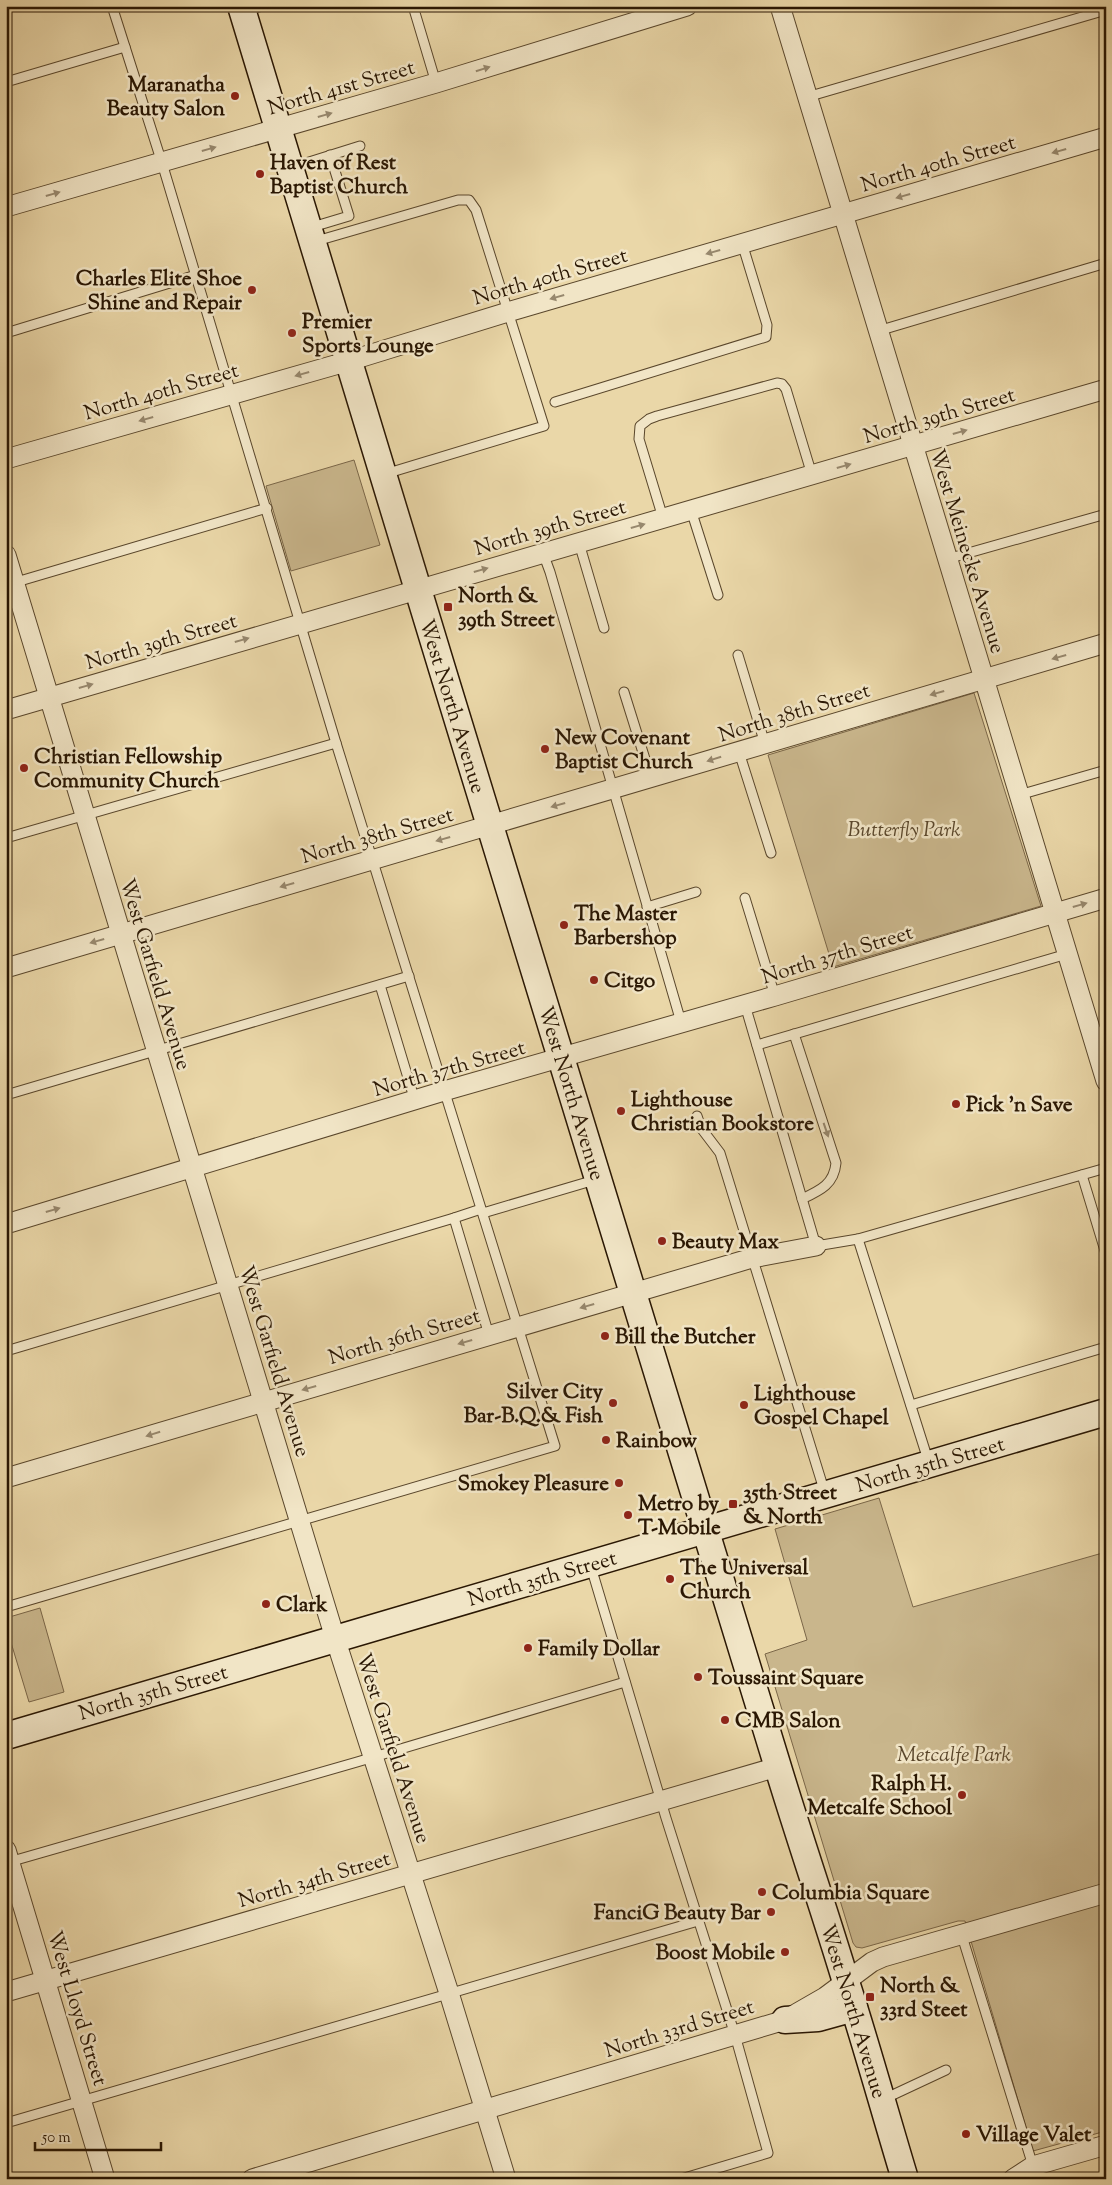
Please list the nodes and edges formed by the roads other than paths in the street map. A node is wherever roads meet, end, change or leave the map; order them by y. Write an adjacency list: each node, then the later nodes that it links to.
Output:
1 (112, 6): 7 (lane)
2 (413, 6): 9 (lane)
3 (687, 6): 9 (street, North 41st Street, one-way to 3)
4 (780, 6): 10 (street, West Meinecke Avenue)
5 (249, 8): 11 (main road, West North Avenue)
6 (1106, 10): 10 (lane)
7 (125, 47): 8 (lane); 15 (lane)
8 (6, 82)
9 (436, 83): 11 (street, North 41st Street, one-way to 9)
10 (807, 97): 18 (street, West Meinecke Avenue)
11 (278, 129): 15 (street, North 41st Street, one-way to 11); 16 (main road, West North Avenue)
12 (1106, 137): 18 (street, North 40th Street, one-way to 18)
13 (360, 146): 14 (lane)
14 (330, 155): 16 (lane); 19 (lane)
15 (162, 162): 17 (street, North 41st Street, one-way to 15); 22 (lane)
16 (290, 168): 19 (main road, West North Avenue)
17 (6, 207)
18 (842, 214): 20 (street, North 40th Street); 24 (street, West Meinecke Avenue)
19 (311, 235): 23 (lane); 26 (main road, West North Avenue)
20 (742, 243): 23 (street, North 40th Street, one-way to 23); 29 (lane)
21 (1106, 263): 24 (lane)
22 (196, 275): 25 (lane); 28 (lane)
23 (508, 312): 26 (street, North 40th Street); 32 (lane)
24 (878, 331): 30 (street, West Meinecke Avenue)
25 (6, 333)
26 (349, 361): 28 (street, North 40th Street, one-way to 28); 32 (main road, West North Avenue)
27 (1106, 389): 30 (street, North 39th Street, one-way to 27)
28 (232, 394): 31 (street, North 40th Street, one-way to 31); 34 (lane)
29 (555, 402)
30 (913, 446): 33 (street, North 39th Street, one-way to 30); 41 (street, West Meinecke Avenue)
31 (6, 459)
32 (383, 474): 43 (main road, West North Avenue)
33 (812, 475): 35 (street, North 39th Street); 37 (lane)
34 (267, 508): 42 (lane); 45 (lane)
35 (691, 510): 37 (street, North 39th Street); 44 (lane)
36 (1106, 514): 41 (lane)
37 (663, 518): 38 (street, North 39th Street, one-way to 37)
38 (579, 543): 39 (street, North 39th Street); 46 (lane)
39 (543, 553): 43 (street, North 39th Street, one-way to 39); 58 (lane)
40 (6, 555): 42 (street, West Garfield Avenue)
41 (947, 559): 49 (street, West Meinecke Avenue)
42 (10, 584): 51 (street, West Garfield Avenue)
43 (418, 589): 45 (street, North 39th Street); 61 (main road, West North Avenue)
44 (718, 595)
45 (301, 623): 51 (street, North 39th Street, one-way to 45); 53 (lane)
46 (604, 628)
47 (1106, 644): 49 (street, North 38th Street, one-way to 49)
48 (738, 655): 54 (lane)
49 (984, 679): 54 (street, North 38th Street, one-way to 54); 59 (street, West Meinecke Avenue)
50 (624, 692): 57 (lane)
51 (49, 697): 52 (street, North 39th Street); 60 (street, West Garfield Avenue)
52 (6, 710)
53 (336, 743): 60 (lane); 64 (lane)
54 (765, 744): 55 (street, North 38th Street)
55 (740, 752): 57 (street, North 38th Street, one-way to 57); 63 (lane)
56 (1106, 770): 59 (lane)
57 (651, 778): 58 (street, North 38th Street)
58 (613, 789): 61 (street, North 38th Street, one-way to 61); 68 (lane)
59 (1019, 795): 69 (street, West Meinecke Avenue)
60 (85, 815): 62 (lane); 70 (street, West Garfield Avenue)
61 (489, 825): 64 (street, North 38th Street, one-way to 64); 82 (main road, West North Avenue)
62 (6, 838)
63 (771, 853)
64 (373, 860): 70 (street, North 38th Street, one-way to 70); 73 (lane)
65 (696, 892): 68 (lane)
66 (744, 898): 75 (lane)
67 (1106, 898): 69 (street, North 37th Street, one-way to 67)
68 (647, 907): 77 (lane)
69 (1055, 912): 71 (street, West Meinecke Avenue); 75 (street, North 37th Street)
70 (121, 934): 72 (street, North 38th Street, one-way to 72); 81 (street, West Garfield Avenue)
71 (1067, 954): 78 (street, West Meinecke Avenue); 79 (lane)
72 (6, 968)
73 (409, 976): 74 (lane); 84 (lane)
74 (380, 985): 81 (lane); 86 (lane)
75 (775, 996): 76 (street, North 37th Street)
76 (745, 1005): 77 (street, North 37th Street); 80 (lane)
77 (681, 1022): 82 (street, North 37th Street)
78 (1099, 1032): 83 (street, West Meinecke Avenue)
79 (794, 1034): 80 (lane); 92 (lane, one-way to 92)
80 (756, 1045): 92 (lane)
81 (156, 1051): 85 (lane); 88 (street, West Garfield Avenue)
82 (560, 1058): 84 (street, North 37th Street); 91 (main road, West North Avenue)
83 (1106, 1081)
84 (444, 1092): 86 (street, North 37th Street); 93 (lane)
85 (6, 1095)
86 (415, 1101): 88 (street, North 37th Street)
87 (697, 1116): 99 (lane)
88 (194, 1168): 95 (street, North 37th Street, one-way to 88); 100 (street, West Garfield Avenue)
89 (1106, 1168): 90 (lane)
90 (1082, 1175): 96 (lane); 98 (lane)
91 (599, 1179): 93 (lane); 101 (main road, West North Avenue)
92 (802, 1199): 97 (lane)
93 (482, 1211): 94 (lane); 102 (lane)
94 (454, 1218): 100 (lane); 103 (lane)
95 (6, 1224)
96 (858, 1239): 97 (lane); 107 (lane)
97 (816, 1246): 99 (street, North 36th Street)
98 (1106, 1254)
99 (752, 1258): 101 (street, North 36th Street); 111 (lane)
100 (229, 1286): 105 (lane); 106 (street, West Garfield Avenue)
101 (634, 1292): 102 (street, North 36th Street, one-way to 102); 113 (main road, West North Avenue)
102 (519, 1326): 103 (street, North 36th Street); 112 (lane)
103 (489, 1335): 106 (street, North 36th Street, one-way to 106)
104 (1106, 1347): 107 (lane)
105 (6, 1351)
106 (264, 1401): 110 (street, North 36th Street, one-way to 110); 112 (street, West Garfield Avenue)
107 (910, 1405): 109 (lane)
108 (1106, 1412): 109 (main road, North 35th Street)
109 (930, 1465): 111 (main road, North 35th Street)
110 (6, 1478)
111 (826, 1495): 113 (main road, North 35th Street)
112 (300, 1520): 115 (lane); 116 (street, West Garfield Avenue)
113 (706, 1530): 114 (main road, North 35th Street); 120 (main road, West North Avenue)
114 (590, 1564): 116 (main road, North 35th Street); 117 (lane)
115 (6, 1607)
116 (335, 1638): 118 (main road, North 35th Street); 119 (street, West Garfield Avenue)
117 (625, 1682): 119 (lane); 121 (lane)
118 (6, 1736)
119 (374, 1757): 122 (lane); 123 (street, West Garfield Avenue)
120 (777, 1766): 121 (street, North 34th Street); 128 (main road, West North Avenue)
121 (660, 1800): 123 (street, North 34th Street); 125 (lane)
122 (7, 1858): 127 (street, West Lloyd Street)
123 (411, 1874): 127 (street, North 34th Street); 130 (street, West Garfield Avenue)
124 (1106, 1892): 126 (street, North 33rd Street)
125 (698, 1921): 130 (lane); 133 (lane)
126 (962, 1936): 128 (street, North 33rd Street); 140 (lane)
127 (46, 1980): 129 (street, North 34th Street); 135 (street, West Lloyd Street)
128 (846, 1982): 131 (main road, West North Avenue); 132 (street, North 33rd Street)
129 (6, 1992)
130 (449, 1993): 135 (lane); 137 (street, West Garfield Avenue)
131 (854, 2008): 132 (main road); 136 (main road, West North Avenue)
132 (785, 2020): 133 (street, North 33rd Street)
133 (735, 2035): 137 (street, North 33rd Street); 145 (lane)
134 (946, 2070): 136 (lane)
135 (82, 2100): 138 (lane); 142 (street, West Lloyd Street)
136 (882, 2100): 146 (main road, West North Avenue)
137 (485, 2111): 143 (street, North 33rd Street); 144 (street, West Garfield Avenue)
138 (6, 2123)
139 (1106, 2145): 140 (street)
140 (1033, 2166): 141 (street)
141 (1015, 2178)
142 (105, 2179)
143 (252, 2179)
144 (506, 2179)
145 (681, 2179)
146 (905, 2179)

